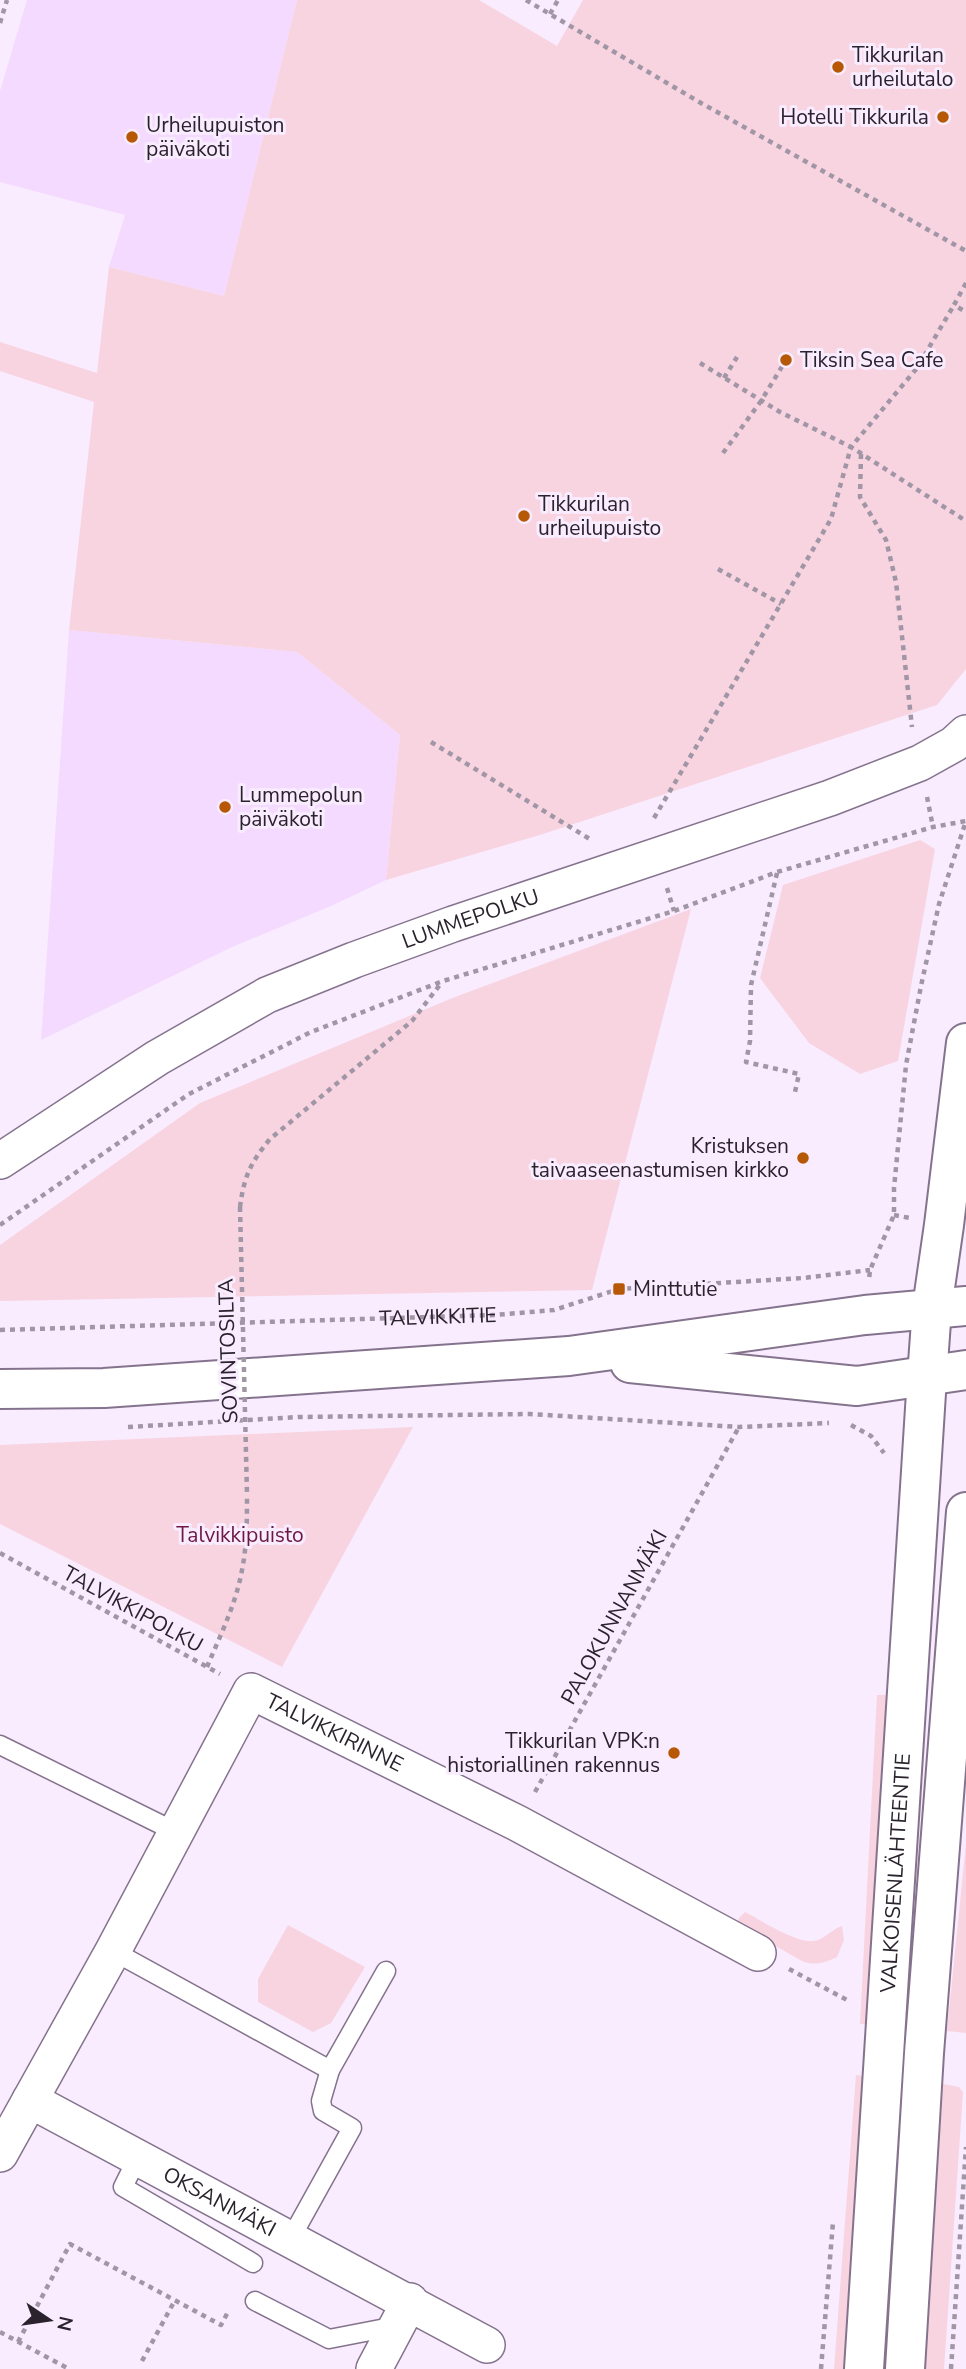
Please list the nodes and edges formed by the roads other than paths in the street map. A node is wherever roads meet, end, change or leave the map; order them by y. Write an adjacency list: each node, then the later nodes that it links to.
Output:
1 (966, 733): 3 (street, LUMMEPOLKU)
2 (966, 1043): 4 (main road, VALKOISENLÄHTEENTIE)
3 (0, 1161)
4 (949, 1307): 5 (main road); 7 (main road, VALKOISENLÄHTEENTIE)
5 (569, 1356): 7 (main road); 8 (main road)
6 (966, 1370): 7 (main road)
7 (927, 1377): 25 (main road, VALKOISENLÄHTEENTIE)
8 (0, 1389)
9 (966, 1512): 26 (main road, VALKOISENLÄHTEENTIE)
10 (0, 1745): 11 (lane)
11 (176, 1832): 12 (street, TALVIKKIRINNE); 13 (street, TALVIKKIRINNE)
12 (113, 1951): 15 (lane); 16 (street, TALVIKKIRINNE)
13 (758, 1953)
14 (386, 1971): 15 (lane)
15 (330, 2070): 19 (lane)
16 (30, 2100): 17 (street, TALVIKKIRINNE); 18 (street, OKSANMÄKI)
17 (0, 2154)
18 (138, 2157): 19 (street, OKSANMÄKI); 20 (lane)
19 (291, 2238): 22 (street, OKSANMÄKI)
20 (253, 2263)
21 (256, 2301): 22 (lane)
22 (404, 2313): 23 (street, OKSANMÄKI); 24 (street)
23 (487, 2344)
24 (374, 2369)
25 (864, 2369)
26 (905, 2369)

